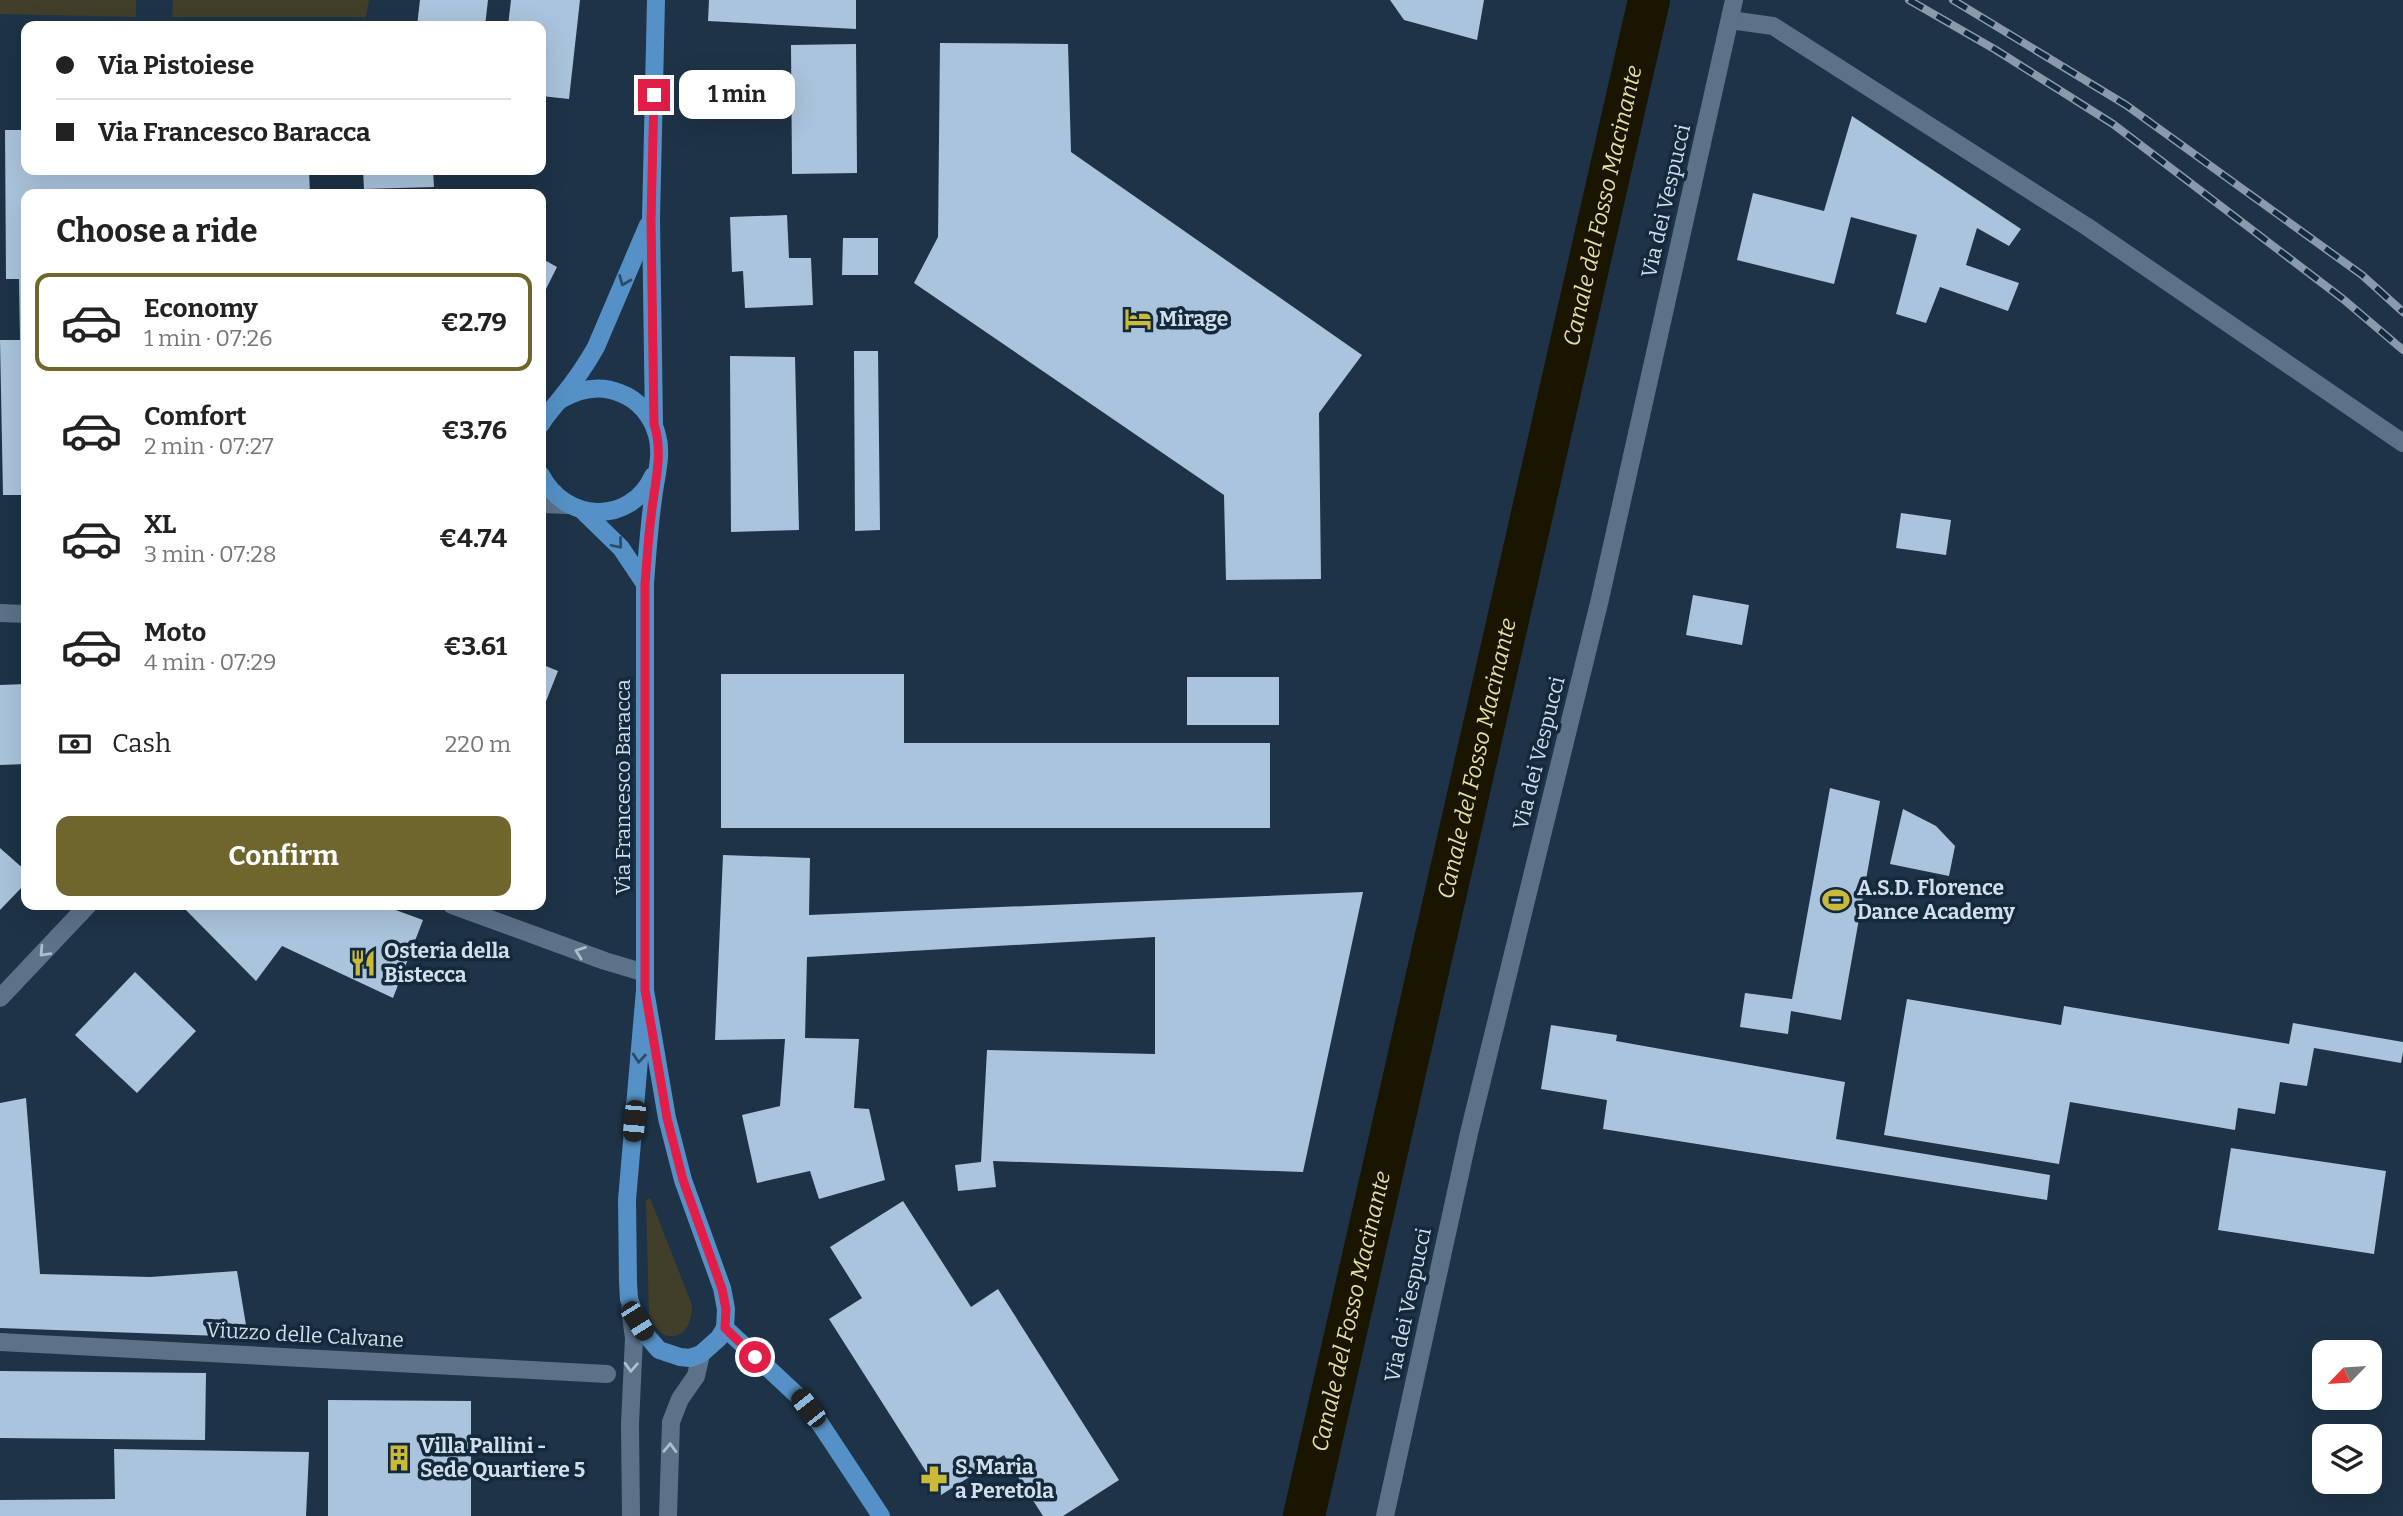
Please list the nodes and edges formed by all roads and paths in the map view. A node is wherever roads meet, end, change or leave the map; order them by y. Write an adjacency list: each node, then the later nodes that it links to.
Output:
1 (656, 0): 4 (main road, Via Francesco Baracca)
2 (1734, 0): 3 (street, Via dei Vespucci)
3 (1730, 20): 8 (street); 28 (street, Via dei Vespucci)
4 (651, 219): 5 (main road, Via Francesco Baracca, one-way to 5); 7 (main road, Via Francesco Baracca)
5 (560, 400): 6 (main road, Via Francesco Baracca); 7 (main road)
6 (546, 415)
7 (654, 424): 9 (main road, Via Francesco Baracca)
8 (2403, 443)
9 (656, 470): 12 (main road); 13 (main road, Via Francesco Baracca)
10 (546, 482): 12 (main road)
11 (546, 505): 12 (street)
12 (575, 508): 13 (main road, one-way to 13)
13 (645, 584): 18 (main road, Via Francesco Baracca)
14 (0, 613): 15 (street)
15 (21, 614)
16 (83, 910): 19 (street, one-way to 19)
17 (466, 910): 18 (street, one-way to 17)
18 (645, 981): 20 (main road, Via Francesco Baracca, one-way to 20); 21 (main road, Via Francesco Baracca)
19 (0, 998)
20 (629, 1299): 23 (main road, Via Francesco Baracca); 25 (street, Via Francesco Baracca, one-way to 25)
21 (725, 1328): 23 (main road); 27 (main road)
22 (0, 1342): 24 (street, Viuzzo delle Calvane)
23 (701, 1354): 26 (street, one-way to 23)
24 (607, 1374)
25 (631, 1516)
26 (668, 1516)
27 (881, 1516)
28 (1385, 1516)

